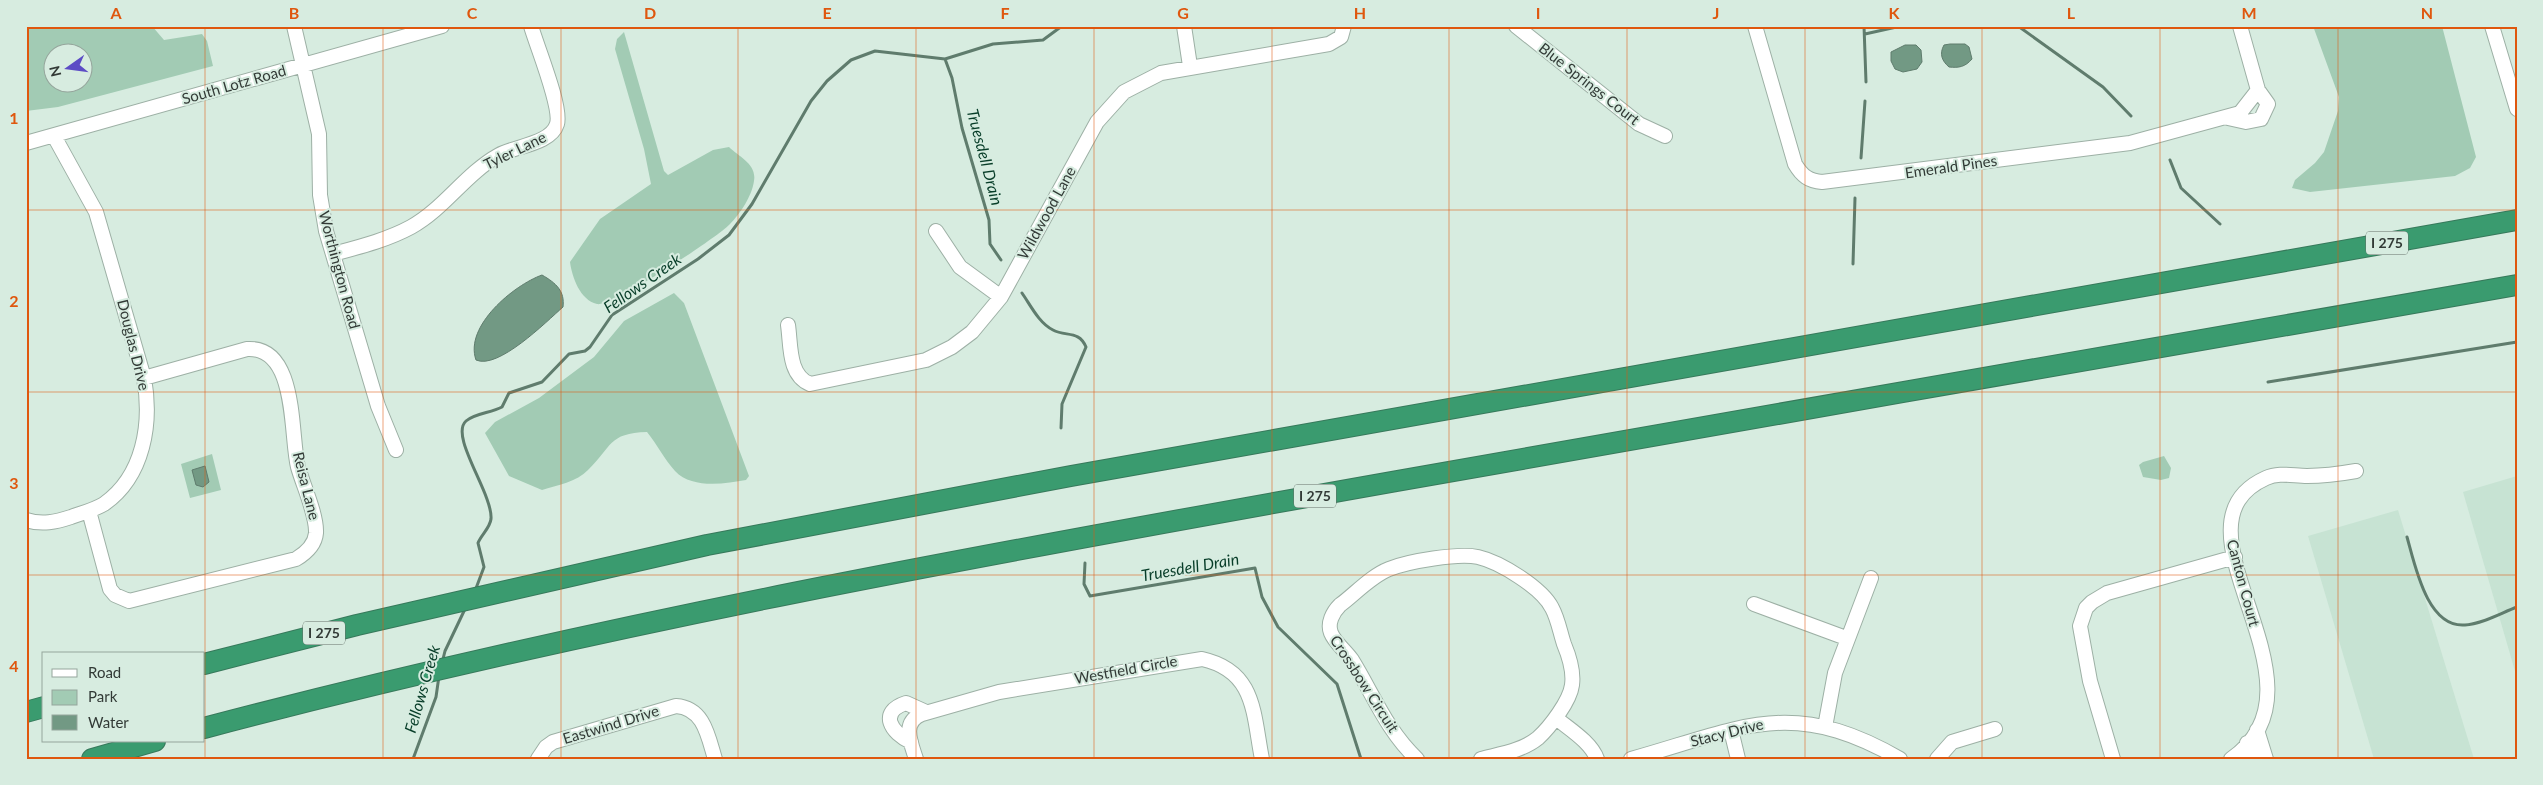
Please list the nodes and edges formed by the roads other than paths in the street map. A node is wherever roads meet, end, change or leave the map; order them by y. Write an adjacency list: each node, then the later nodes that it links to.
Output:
1 (294, 26): 10 (street, Worthington Road)
2 (442, 26): 10 (street, South Lotz Road)
3 (531, 26): 20 (street, Tyler Lane)
4 (1184, 26): 11 (street)
5 (1344, 26): 11 (street, Wildwood Lane)
6 (1516, 26): 16 (street, Blue Springs Court)
7 (1755, 26): 14 (street, Emerald Pines)
8 (2240, 26): 12 (street)
9 (2492, 26): 13 (street)
10 (304, 65): 15 (street, South Lotz Road); 20 (street, Worthington Road)
11 (1190, 66): 22 (street, Wildwood Lane)
12 (2258, 90): 14 (street, Emerald Pines); 14 (street)
13 (2517, 109)
14 (2225, 117)
15 (54, 136): 17 (street, South Lotz Road); 24 (street, Douglas Drive)
16 (1665, 136)
17 (26, 143)
18 (2517, 220): 33 (highway, I 275)
19 (936, 231): 22 (street)
20 (332, 254): 25 (street, Worthington Road)
21 (2517, 285): 39 (highway, I 275)
22 (1001, 297): 23 (street, Wildwood Lane)
23 (788, 325)
24 (144, 378): 27 (street, Douglas Drive); 27 (street, Reisa Lane)
25 (396, 450)
26 (2356, 471): 29 (street, Canton Court)
27 (89, 511): 28 (street, Douglas Drive)
28 (26, 520)
29 (2235, 557): 42 (street, Canton Court); 58 (street)
30 (1871, 578): 32 (street)
31 (1754, 604): 32 (street)
32 (1846, 638): 38 (street)
33 (205, 664)
34 (42, 708): 35 (highway)
35 (26, 712)
36 (926, 712): 44 (street, Westfield Circle); 44 (street); 50 (street, Westfield Circle)
37 (1556, 718): 51 (street, Crossbow Circuit); 52 (street, Crossbow Circuit); 53 (street)
38 (1825, 727): 41 (street, Stacy Drive); 56 (street, Stacy Drive)
39 (205, 728)
40 (1995, 729): 57 (street)
41 (1731, 730): 54 (street, Stacy Drive); 55 (street)
42 (2257, 730): 45 (street, Canton Court); 61 (street)
43 (152, 742): 47 (highway)
44 (910, 742): 49 (street)
45 (2247, 743): 59 (street); 60 (street)
46 (538, 758): 48 (street, Eastwind Drive)
47 (92, 759)
48 (714, 759)
49 (916, 759)
50 (1262, 759)
51 (1418, 759)
52 (1481, 759)
53 (1597, 759)
54 (1631, 759)
55 (1738, 759)
56 (1900, 759)
57 (1937, 759)
58 (2113, 759)
59 (2231, 759)
60 (2252, 759)
61 (2266, 759)

